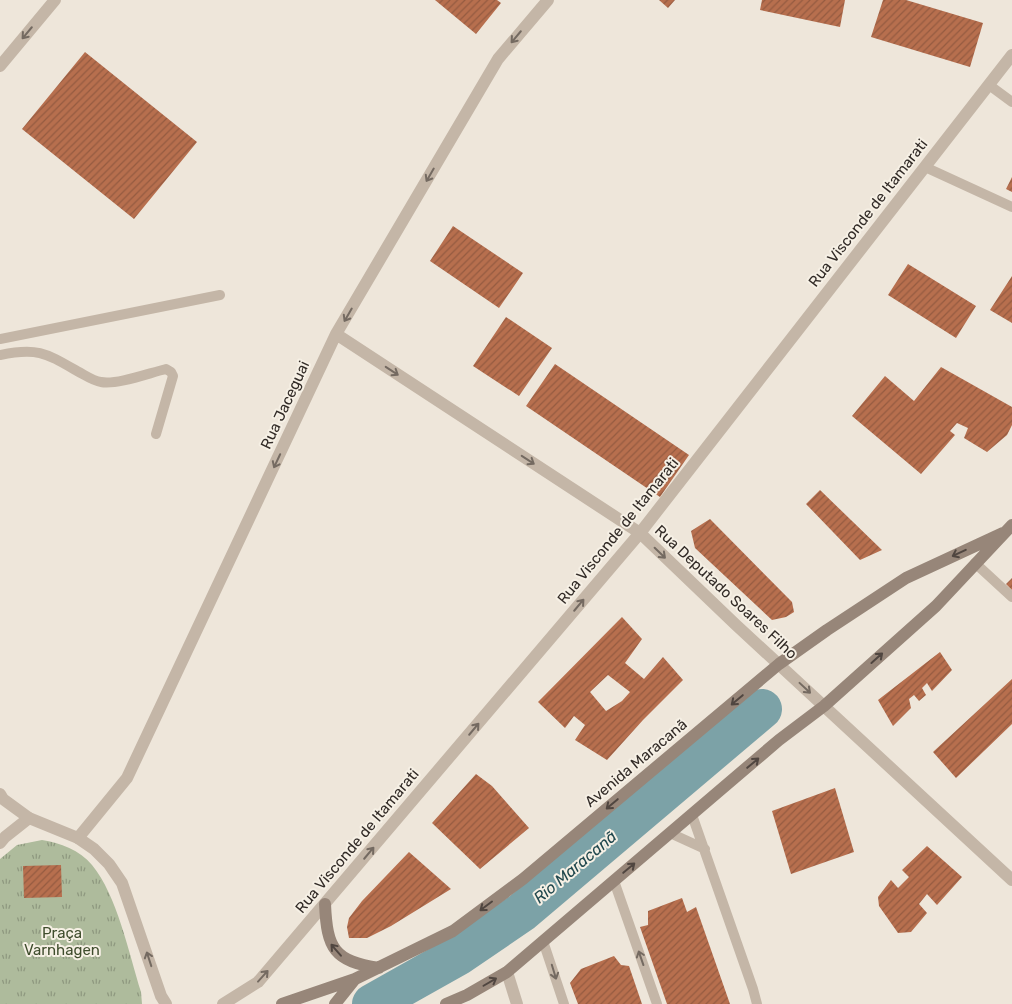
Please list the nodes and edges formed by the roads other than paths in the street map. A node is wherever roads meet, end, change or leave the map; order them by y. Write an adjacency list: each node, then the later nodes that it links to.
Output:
1 (55, 0): 4 (street, one-way to 4)
2 (548, 0): 10 (street, Rua Jaceguai, one-way to 10)
3 (1012, 55): 5 (street, Rua Visconde de Itamarati)
4 (0, 66)
5 (989, 85): 6 (lane); 7 (street, Rua Visconde de Itamarati)
6 (1012, 102)
7 (925, 167): 8 (lane); 15 (street, Rua Visconde de Itamarati)
8 (1012, 207)
9 (220, 296): 11 (lane)
10 (336, 334): 15 (street, Rua Deputado Soares Filho, one-way to 15); 24 (street, Rua Jaceguai, one-way to 24)
11 (0, 340)
12 (0, 355): 13 (lane)
13 (156, 434)
14 (1008, 529): 16 (main road, Avenida Maracanã); 18 (main road, Avenida Maracanã, one-way to 18)
15 (640, 533): 18 (street, Rua Deputado Soares Filho, one-way to 18); 29 (street, Rua Visconde de Itamarati, one-way to 15)
16 (975, 563): 17 (lane); 19 (main road, Avenida Maracanã, one-way to 16)
17 (1012, 597)
18 (780, 664): 19 (street, Rua Deputado Soares Filho, one-way to 19); 31 (main road, Avenida Maracanã, one-way to 31)
19 (824, 706): 21 (main road, Avenida Maracanã, one-way to 19); 27 (street, Rua Deputado Soares Filho)
20 (0, 794): 22 (street)
21 (692, 815): 23 (main road, Avenida Maracanã); 26 (lane)
22 (29, 818): 24 (street); 25 (street)
23 (670, 833): 26 (lane); 28 (main road, Avenida Maracanã, one-way to 23)
24 (78, 838): 34 (street, one-way to 24)
25 (0, 843)
26 (704, 849): 42 (lane)
27 (1012, 880)
28 (614, 882): 30 (main road, Avenida Maracanã); 41 (lane, one-way to 28)
29 (325, 904): 31 (main road, one-way to 29); 35 (street, Rua Visconde de Itamarati, one-way to 29)
30 (543, 941): 32 (main road, Avenida Maracanã); 40 (lane, one-way to 40)
31 (379, 968): 33 (main road, Avenida Maracanã)
32 (507, 972): 38 (main road, Avenida Maracanã, one-way to 32); 39 (street)
33 (355, 979): 36 (main road, Avenida Maracanã); 37 (main road)
34 (166, 1004)
35 (223, 1004)
36 (282, 1004)
37 (336, 1004)
38 (446, 1004)
39 (517, 1004)
40 (564, 1004)
41 (657, 1004)
42 (757, 1004)

